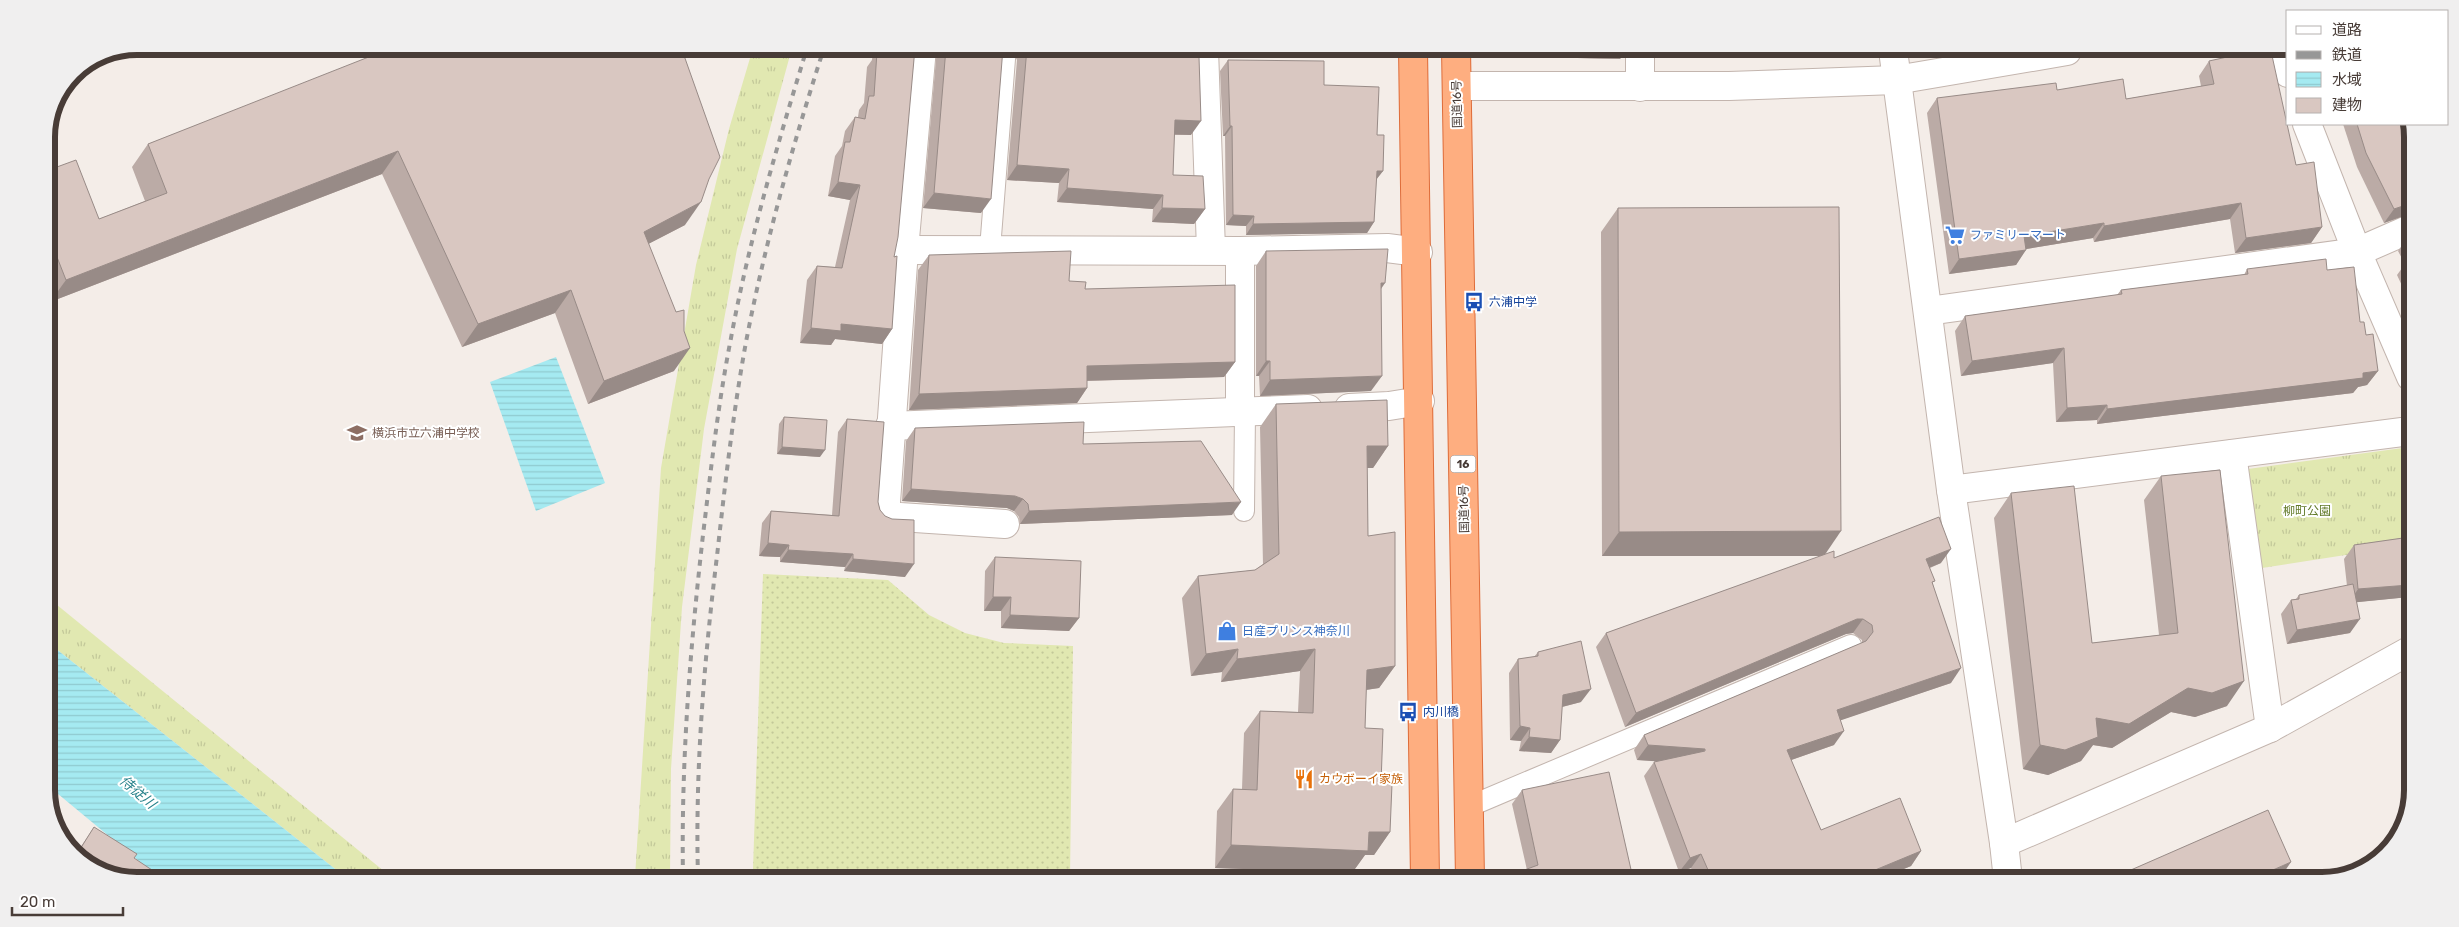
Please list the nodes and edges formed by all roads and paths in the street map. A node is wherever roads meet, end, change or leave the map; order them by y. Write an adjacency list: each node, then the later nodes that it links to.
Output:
1 (921, 55): 17 (street)
2 (1204, 55): 18 (street)
3 (1413, 55): 20 (highway)
4 (1456, 55): 12 (highway, 国道16号 / 16)
5 (1640, 55): 13 (street)
6 (1894, 55): 11 (street)
7 (2038, 55): 11 (street)
8 (2281, 55): 10 (street)
9 (1005, 59): 16 (lane)
10 (2286, 69)
11 (1896, 80): 13 (street); 22 (street)
12 (1457, 86): 13 (street); 35 (highway, 国道16号 / 16)
13 (1640, 87)
14 (2307, 125): 21 (street)
15 (2404, 231): 21 (street)
16 (990, 249): 17 (street); 18 (street)
17 (904, 250): 26 (street)
18 (1210, 250): 19 (street)
19 (1240, 251): 20 (street); 25 (street)
20 (1418, 252): 24 (highway)
21 (2357, 252): 22 (street); 23 (street)
22 (1928, 312): 29 (street)
23 (2404, 362)
24 (1420, 401): 25 (street); 37 (highway)
25 (1243, 412): 26 (street); 30 (lane)
26 (890, 426): 31 (street)
27 (2404, 432): 28 (street)
28 (2232, 454): 29 (street); 34 (street)
29 (1951, 490): 36 (street)
30 (1244, 511)
31 (1006, 524)
32 (1851, 645): 35 (lane)
33 (2404, 654): 34 (street)
34 (2270, 728): 36 (street)
35 (1468, 807): 38 (highway, 国道16号 / 16)
36 (2004, 843): 39 (street)
37 (1425, 872)
38 (1470, 872)
39 (2007, 872)

